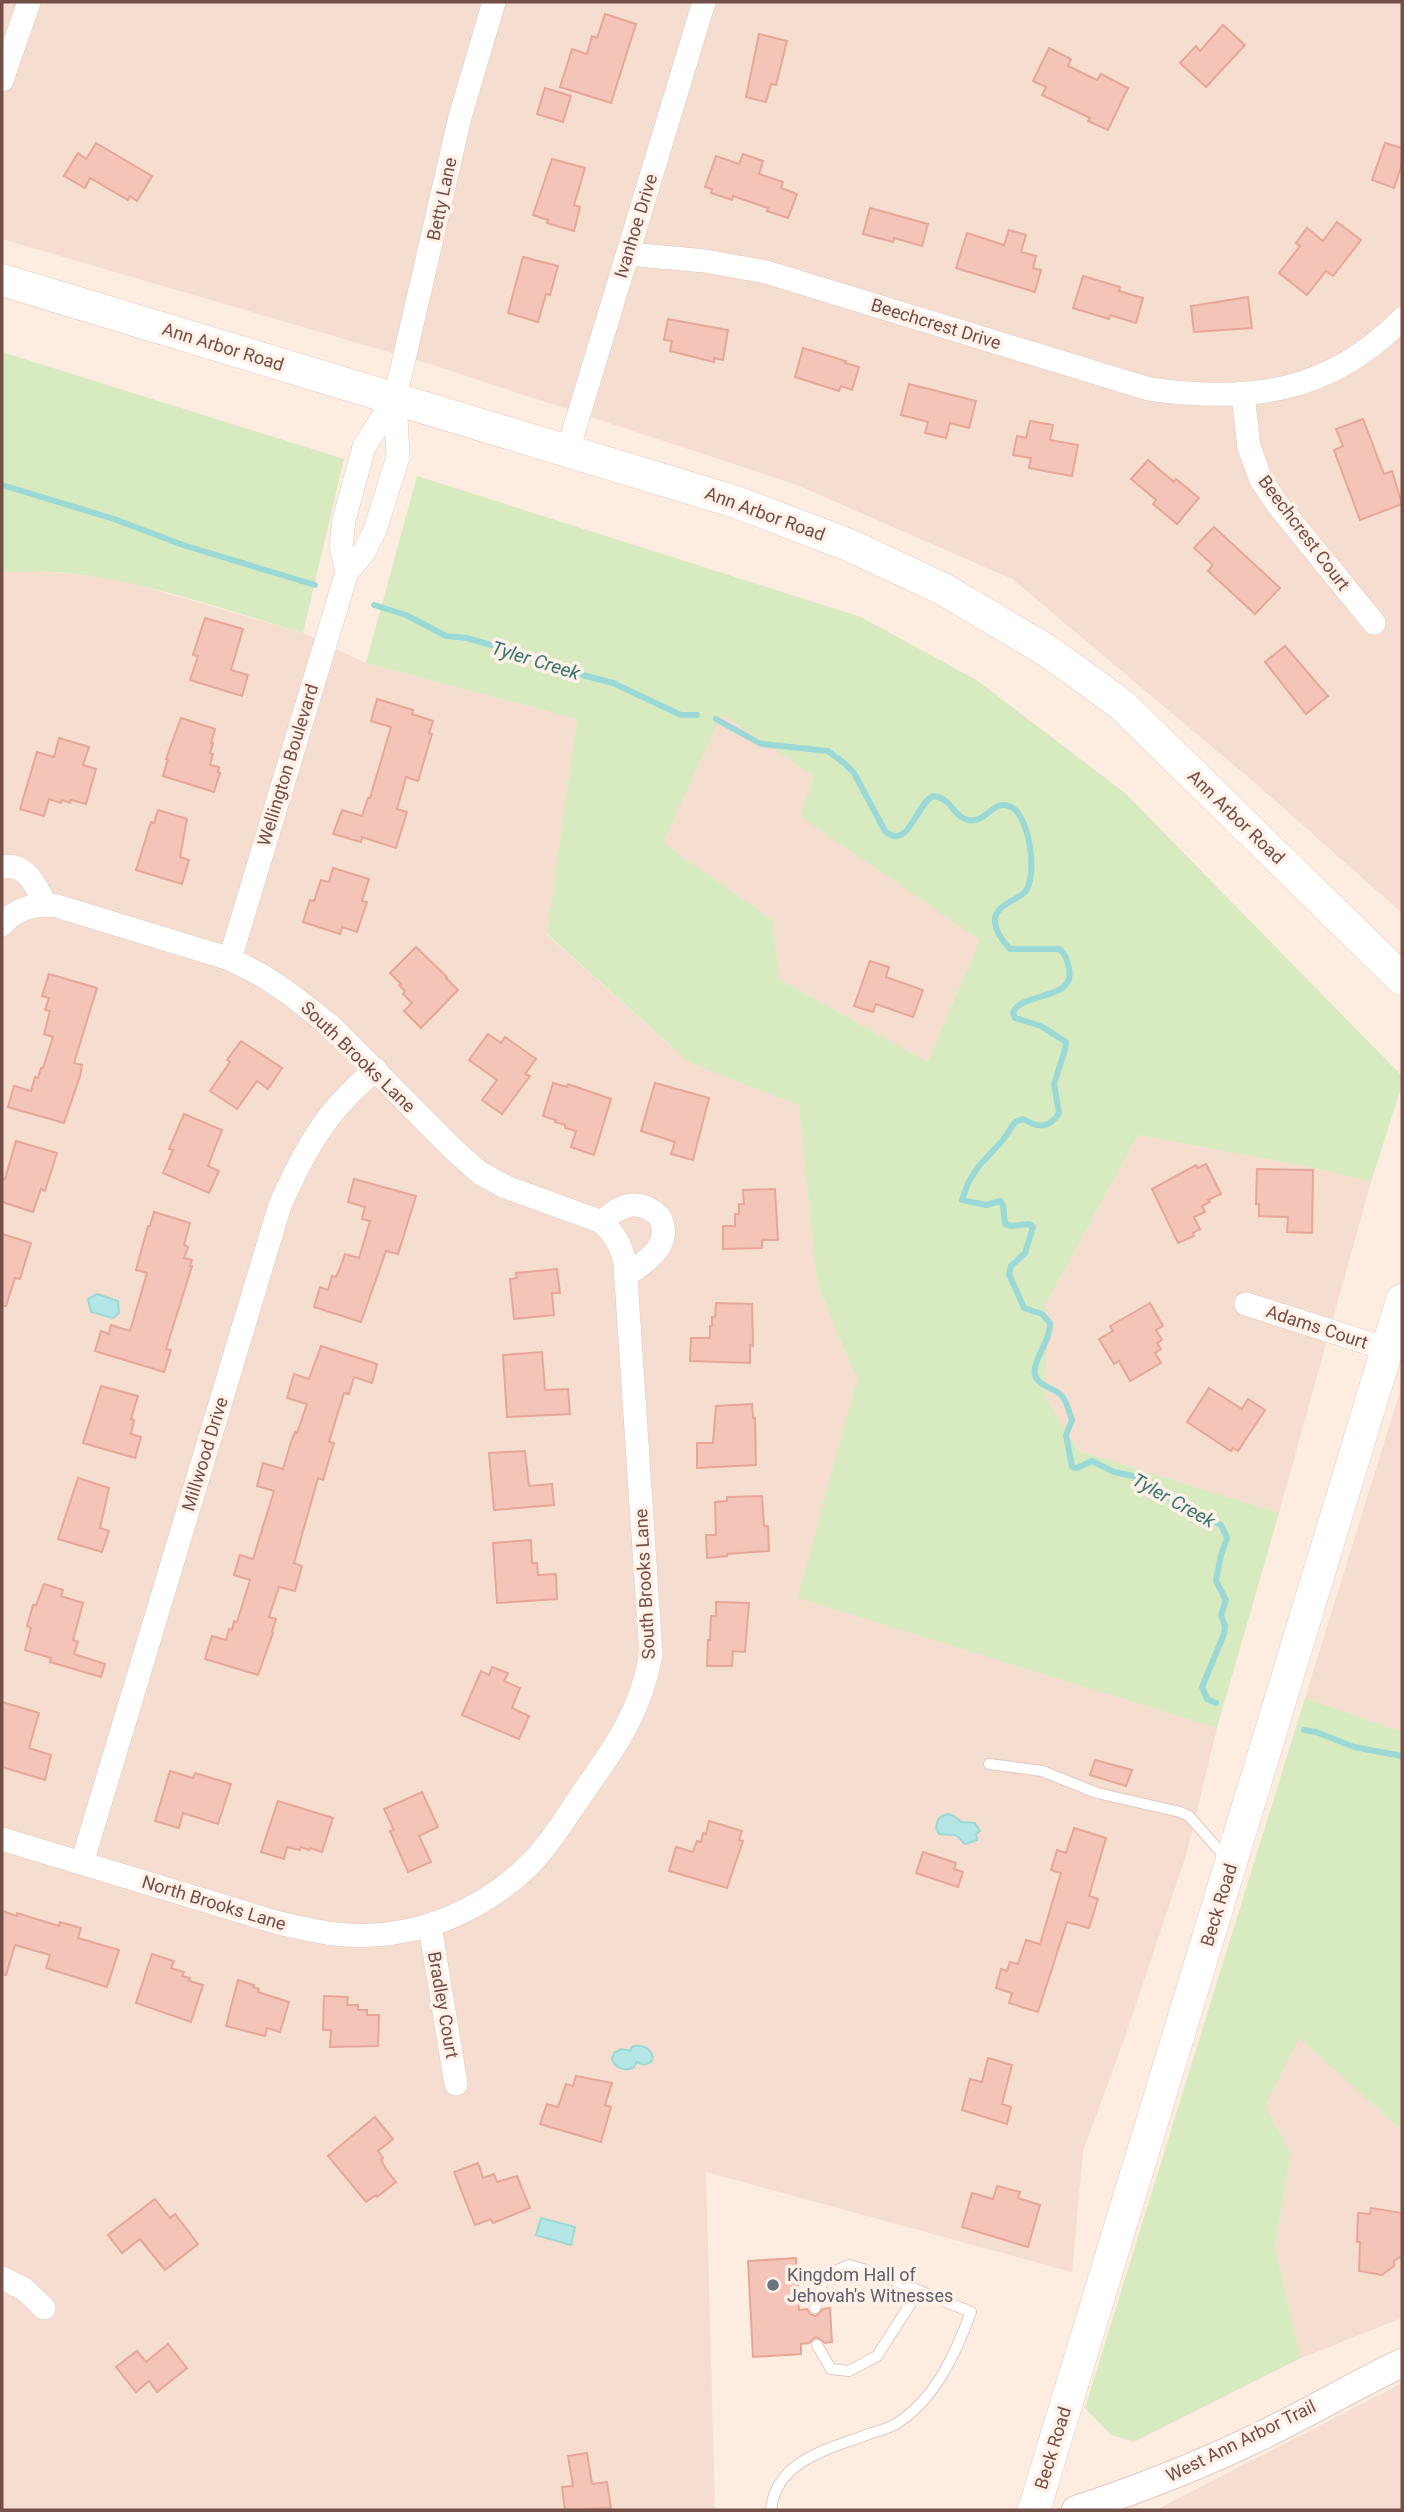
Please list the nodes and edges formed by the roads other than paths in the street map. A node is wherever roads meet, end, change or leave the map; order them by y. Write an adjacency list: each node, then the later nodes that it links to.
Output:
1 (29, 2): 4 (street)
2 (495, 2): 9 (street, Betty Lane)
3 (704, 2): 5 (street, Ivanhoe Drive)
4 (2, 80)
5 (628, 254): 8 (street, Beechcrest Drive); 10 (street, Ivanhoe Drive)
6 (2, 281): 9 (main road, Ann Arbor Road)
7 (1402, 319): 8 (street, Beechcrest Drive)
8 (1243, 395): 12 (street, Beechcrest Court)
9 (395, 398): 10 (main road, Ann Arbor Road); 11 (street, Wellington Boulevard); 11 (street, Wellington Boulevard)
10 (568, 450): 17 (main road, Ann Arbor Road)
11 (347, 572): 16 (street, Wellington Boulevard)
12 (1374, 623)
13 (2, 867): 14 (street)
14 (45, 904): 15 (street); 16 (street, South Brooks Lane)
15 (10, 918)
16 (230, 959): 18 (street, South Brooks Lane)
17 (1402, 979)
18 (375, 1069): 19 (street, South Brooks Lane); 26 (street, Millwood Drive)
19 (602, 1222): 20 (street, South Brooks Lane); 20 (street)
20 (625, 1276): 28 (street, South Brooks Lane)
21 (1402, 1300): 23 (main road, Beck Road)
22 (1246, 1304): 23 (street, Adams Court)
23 (1387, 1349): 27 (main road, Beck Road)
24 (989, 1764): 27 (lane)
25 (2, 1839): 26 (street, North Brooks Lane)
26 (82, 1863): 28 (street, North Brooks Lane)
27 (1231, 1863): 37 (main road, Beck Road)
28 (430, 1926): 29 (street, Bradley Court)
29 (456, 2084)
30 (2, 2278): 32 (street)
31 (918, 2292): 33 (lane); 34 (lane); 36 (lane)
32 (44, 2308)
33 (815, 2308)
34 (817, 2345)
35 (1402, 2363): 38 (street, West Ann Arbor Trail)
36 (771, 2510)
37 (1034, 2510)
38 (1076, 2510)

